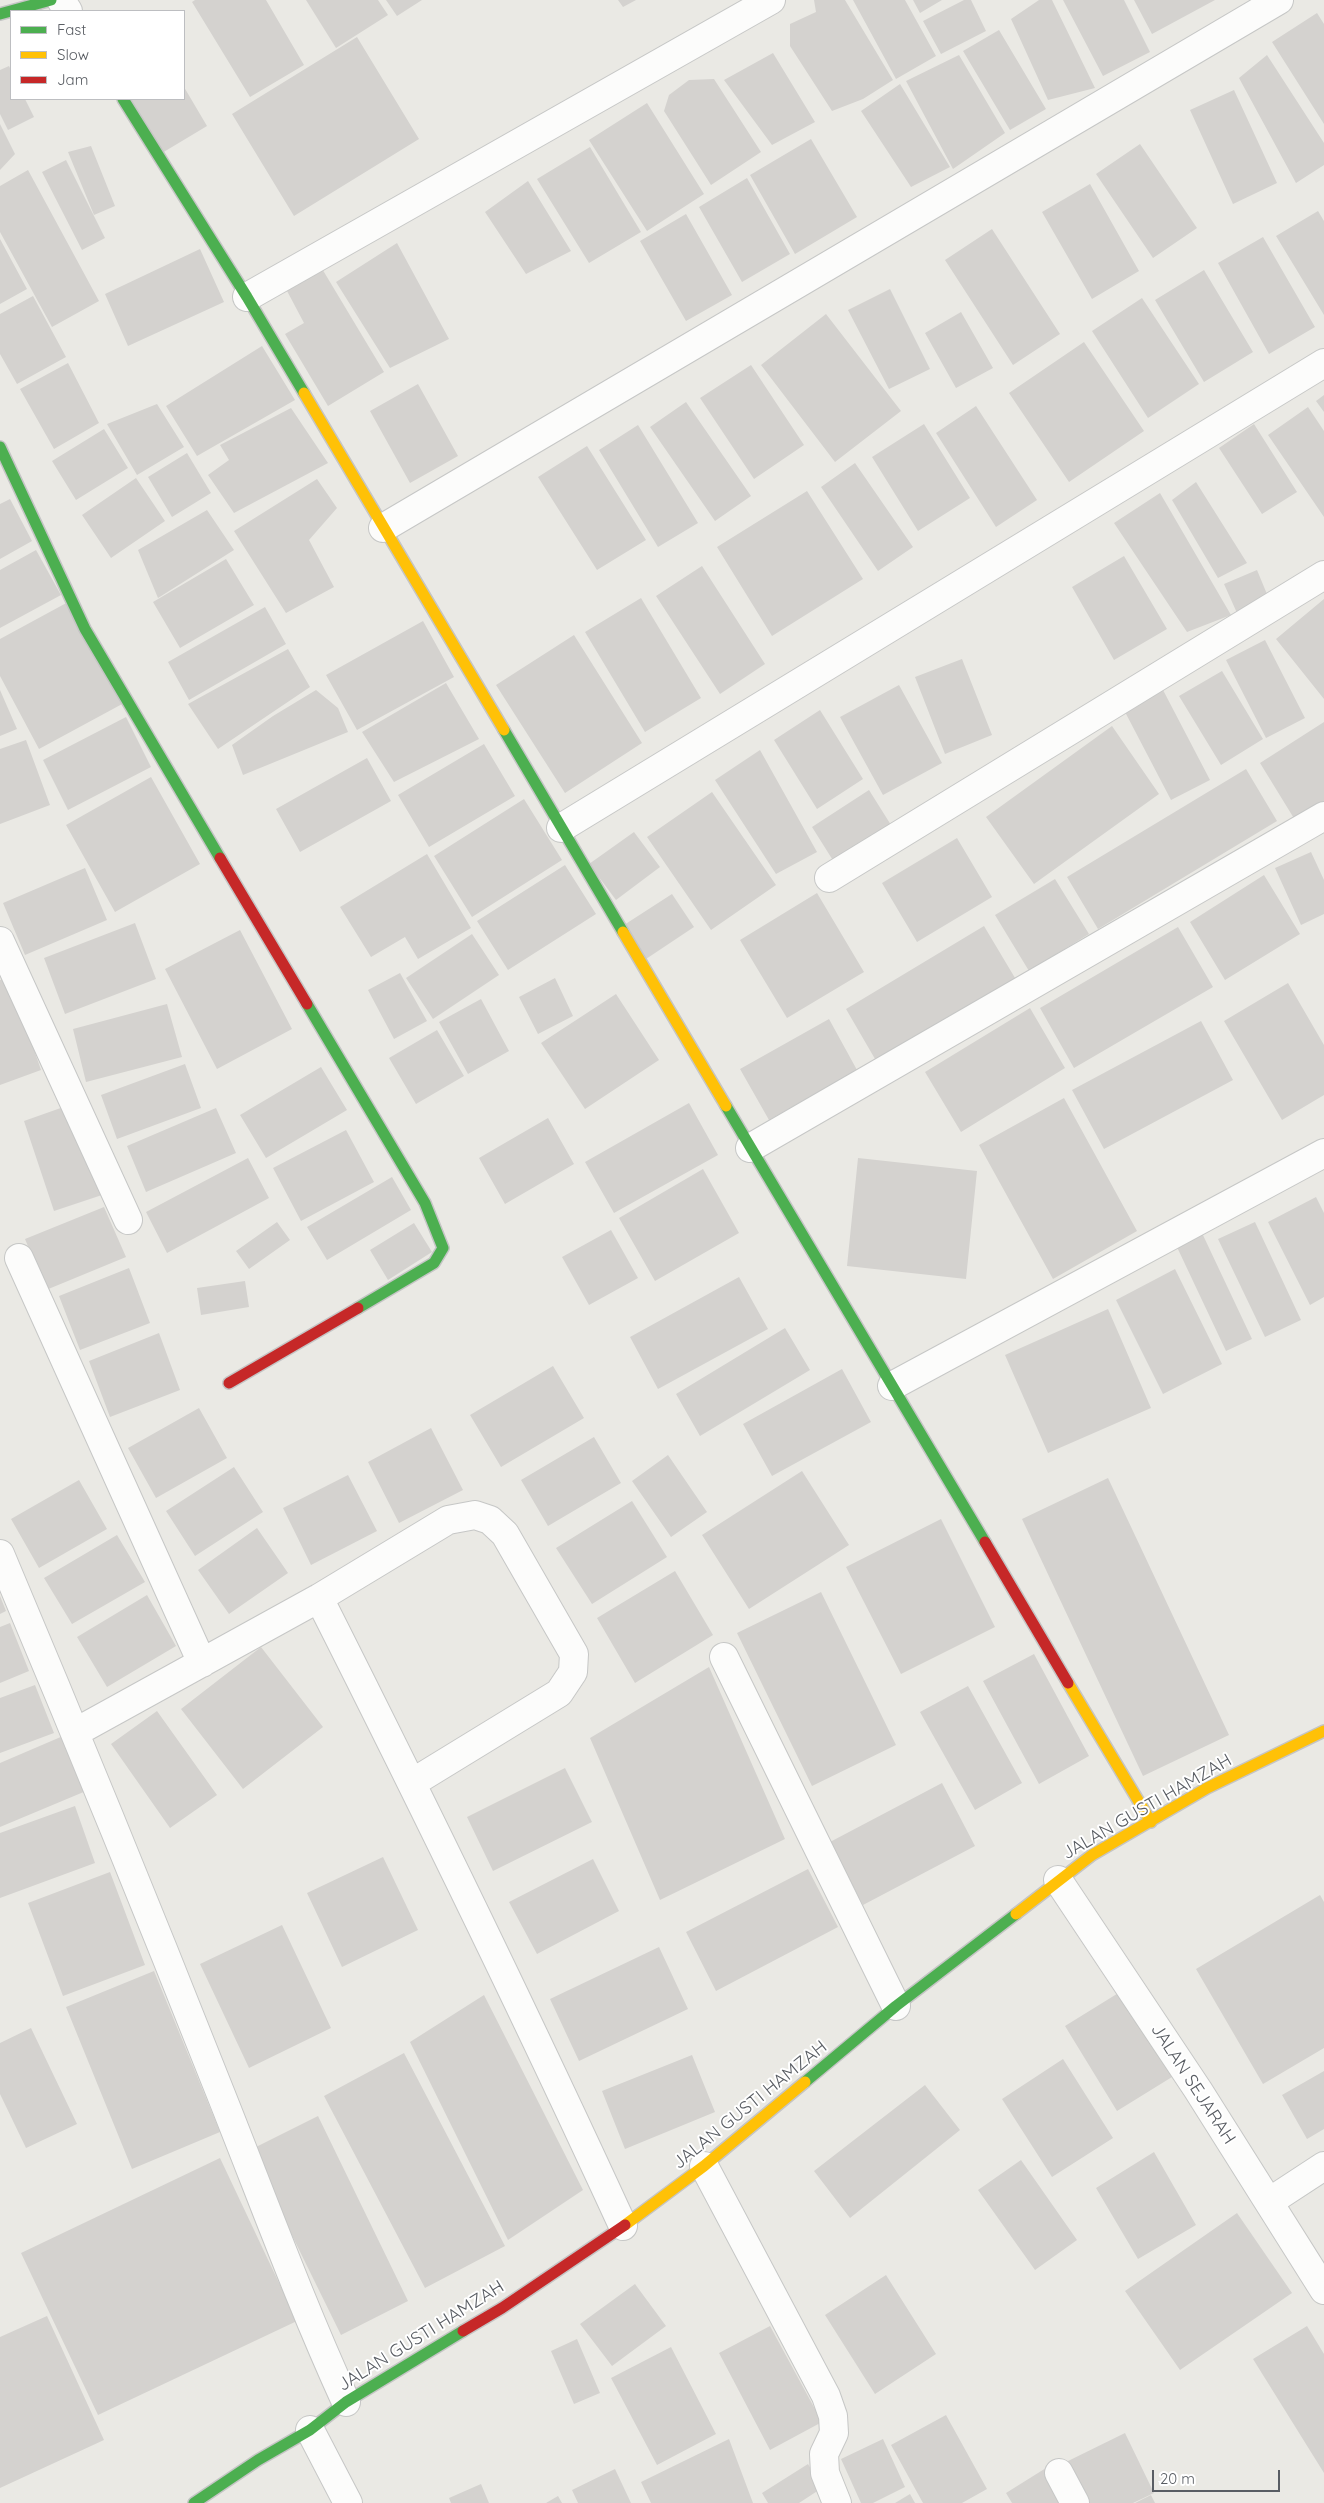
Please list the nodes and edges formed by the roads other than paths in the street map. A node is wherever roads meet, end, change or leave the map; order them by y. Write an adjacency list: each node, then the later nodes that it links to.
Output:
1 (770, 0): 7 (street)
2 (1280, 0): 10 (street)
3 (48, 1): 4 (street); 5 (street)
4 (15, 10)
5 (66, 10)
6 (123, 100): 7 (street)
7 (247, 297): 10 (street)
8 (1324, 363): 13 (street)
9 (0, 447): 20 (street)
10 (384, 528): 13 (street)
11 (1324, 574): 14 (street)
12 (1324, 816): 16 (street)
13 (561, 828): 16 (street)
14 (829, 878)
15 (0, 941): 18 (street)
16 (750, 1148): 21 (street)
17 (1324, 1153): 21 (street)
18 (128, 1220)
19 (20, 1258): 25 (street)
20 (229, 1383)
21 (892, 1386): 29 (street)
22 (0, 1554): 27 (street)
23 (319, 1598): 25 (street); 28 (street); 28 (street)
24 (724, 1657): 31 (street)
25 (202, 1663): 27 (street)
26 (1324, 1731): 29 (street, JALAN GUSTI HAMZAH)
27 (76, 1732): 37 (street)
28 (412, 1783): 35 (street)
29 (1151, 1822): 30 (street, JALAN GUSTI HAMZAH)
30 (1058, 1880): 31 (street, JALAN GUSTI HAMZAH); 34 (street, JALAN SEJARAH)
31 (896, 2006): 32 (street, JALAN GUSTI HAMZAH)
32 (704, 2166): 35 (street, JALAN GUSTI HAMZAH); 42 (street)
33 (1324, 2166): 34 (street)
34 (1268, 2202): 36 (street, JALAN SEJARAH)
35 (624, 2226): 37 (street, JALAN GUSTI HAMZAH)
36 (1324, 2290)
37 (346, 2402): 38 (street, JALAN GUSTI HAMZAH)
38 (310, 2430): 40 (street, JALAN GUSTI HAMZAH); 41 (street)
39 (1059, 2473): 43 (street)
40 (194, 2503)
41 (348, 2503)
42 (837, 2503)
43 (1075, 2503)

